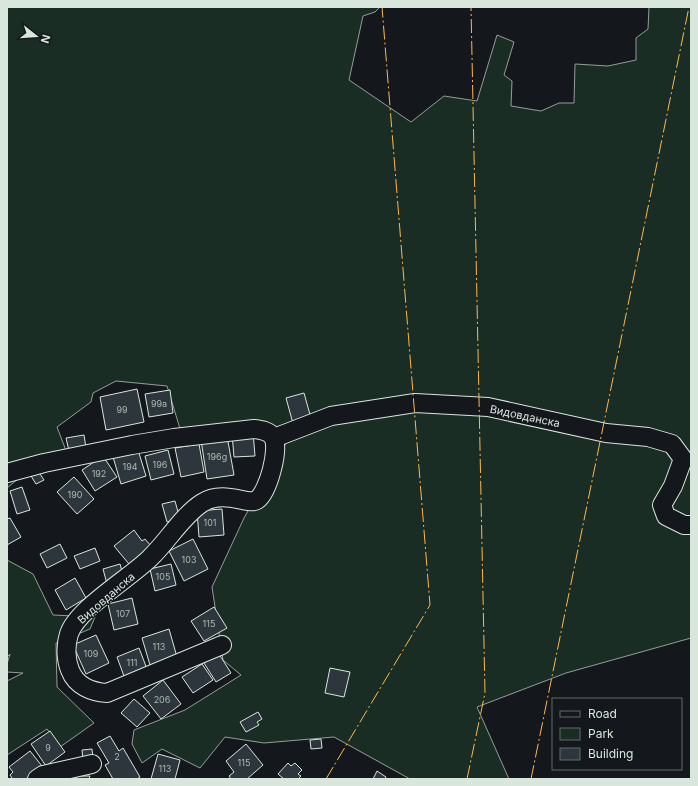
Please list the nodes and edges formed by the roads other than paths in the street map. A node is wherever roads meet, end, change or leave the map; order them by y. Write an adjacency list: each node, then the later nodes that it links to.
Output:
1 (274, 438): 2 (street); 3 (street, Видовданска); 4 (street, Видовданска)
2 (7, 473)
3 (691, 525)
4 (222, 645)
5 (92, 764): 6 (street)
6 (37, 779)

